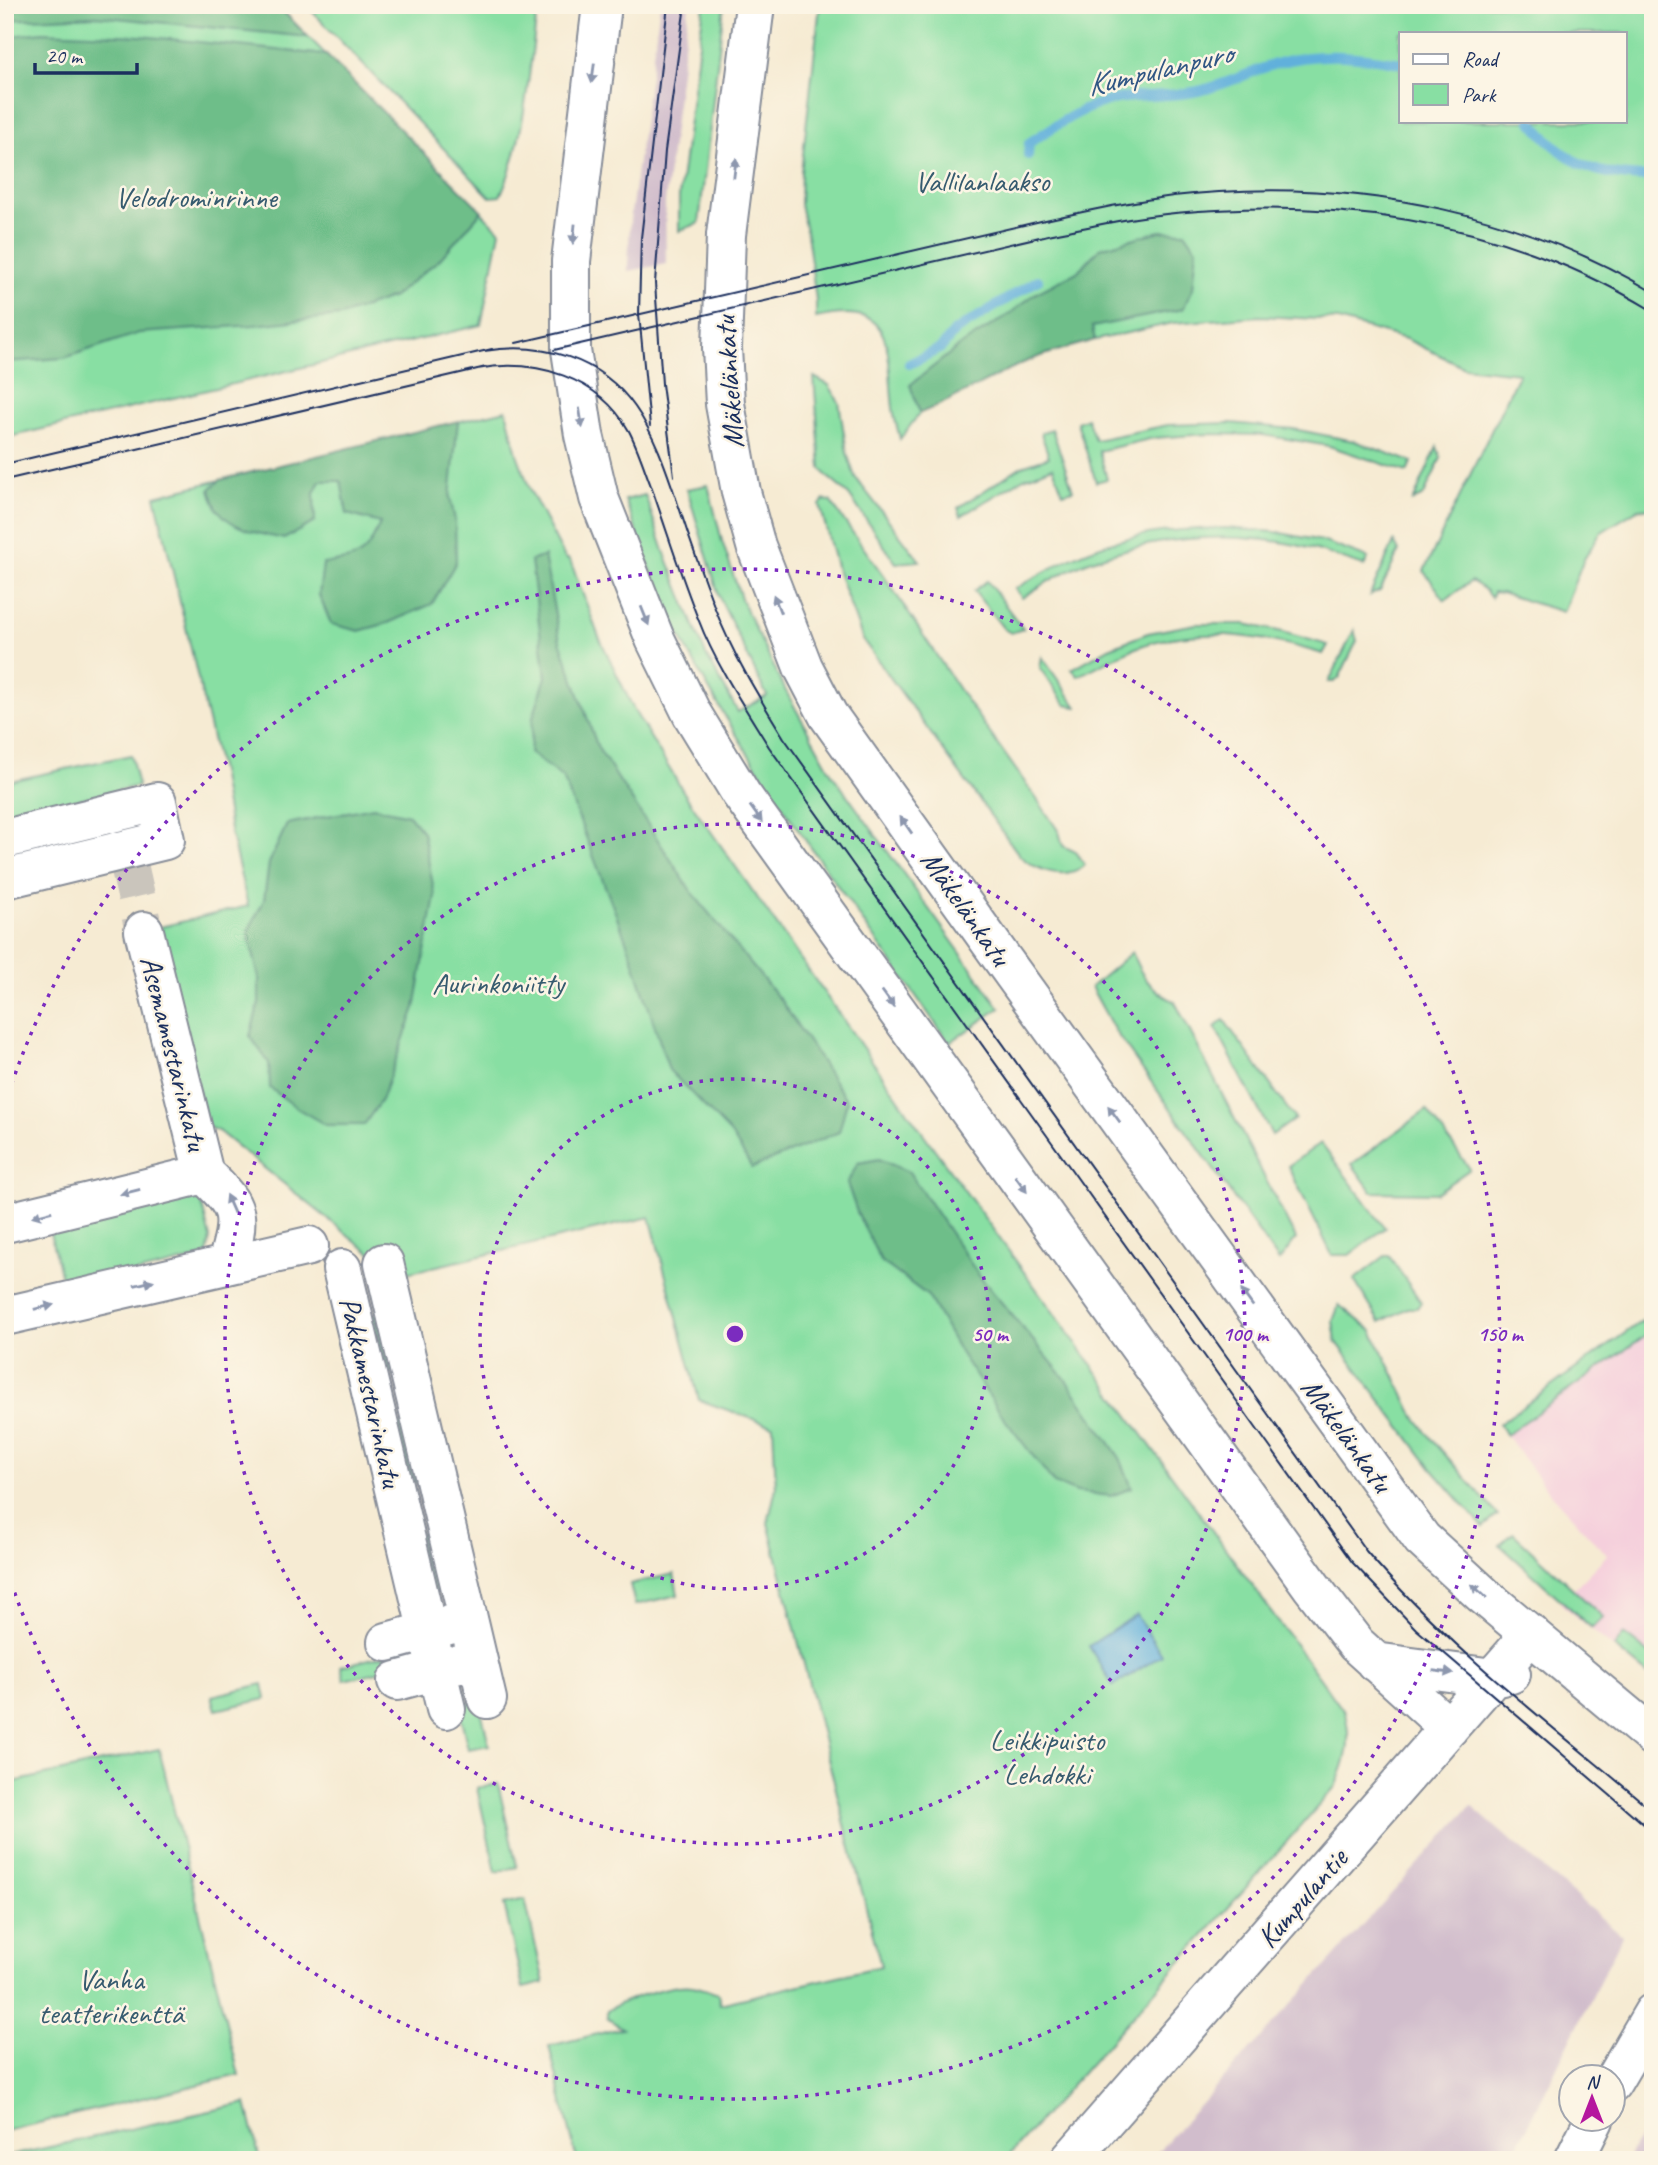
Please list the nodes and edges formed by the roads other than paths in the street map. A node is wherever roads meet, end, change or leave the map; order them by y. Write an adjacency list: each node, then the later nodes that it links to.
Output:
1 (602, 5): 22 (main road, one-way to 22)
2 (755, 5): 19 (main road, Mäkelänkatu, one-way to 2)
3 (5, 839): 4 (main road)
4 (5, 878)
5 (144, 931): 6 (main road, Asemamestarinkatu)
6 (204, 1174): 7 (main road, one-way to 7); 10 (main road, one-way to 6)
7 (5, 1223)
8 (309, 1246): 10 (main road)
9 (384, 1263): 13 (main road, Pakkamestarinkatu)
10 (227, 1264): 12 (main road, one-way to 10)
11 (342, 1269): 14 (main road, Pakkamestarinkatu)
12 (5, 1316)
13 (416, 1395): 14 (main road); 15 (main road, Pakkamestarinkatu)
14 (374, 1405): 16 (main road, Pakkamestarinkatu)
15 (440, 1481): 16 (main road, Pakkamestarinkatu); 17 (main road, Pakkamestarinkatu)
16 (400, 1515): 18 (main road, Pakkamestarinkatu)
17 (470, 1620): 18 (main road); 21 (main road, Pakkamestarinkatu)
18 (427, 1631): 20 (main road); 24 (main road, Pakkamestarinkatu)
19 (1531, 1634): 23 (main road, Mäkelänkatu); 25 (main road, Kumpulantie)
20 (387, 1642)
21 (478, 1658): 24 (main road); 27 (main road, Pakkamestarinkatu)
22 (1375, 1662): 25 (main road, one-way to 25); 29 (main road)
23 (1564, 1662): 25 (main road); 30 (main road, Mäkelänkatu)
24 (436, 1671): 26 (main road); 28 (main road, Pakkamestarinkatu)
25 (1493, 1678): 29 (main road, Kumpulantie)
26 (397, 1681)
27 (487, 1699)
28 (446, 1709)
29 (1449, 1728): 34 (main road, Kumpulantie)
30 (1653, 1737)
31 (1653, 2013): 32 (main road)
32 (1623, 2064)
33 (1587, 2134): 35 (main road)
34 (1070, 2160)
35 (1574, 2160)

